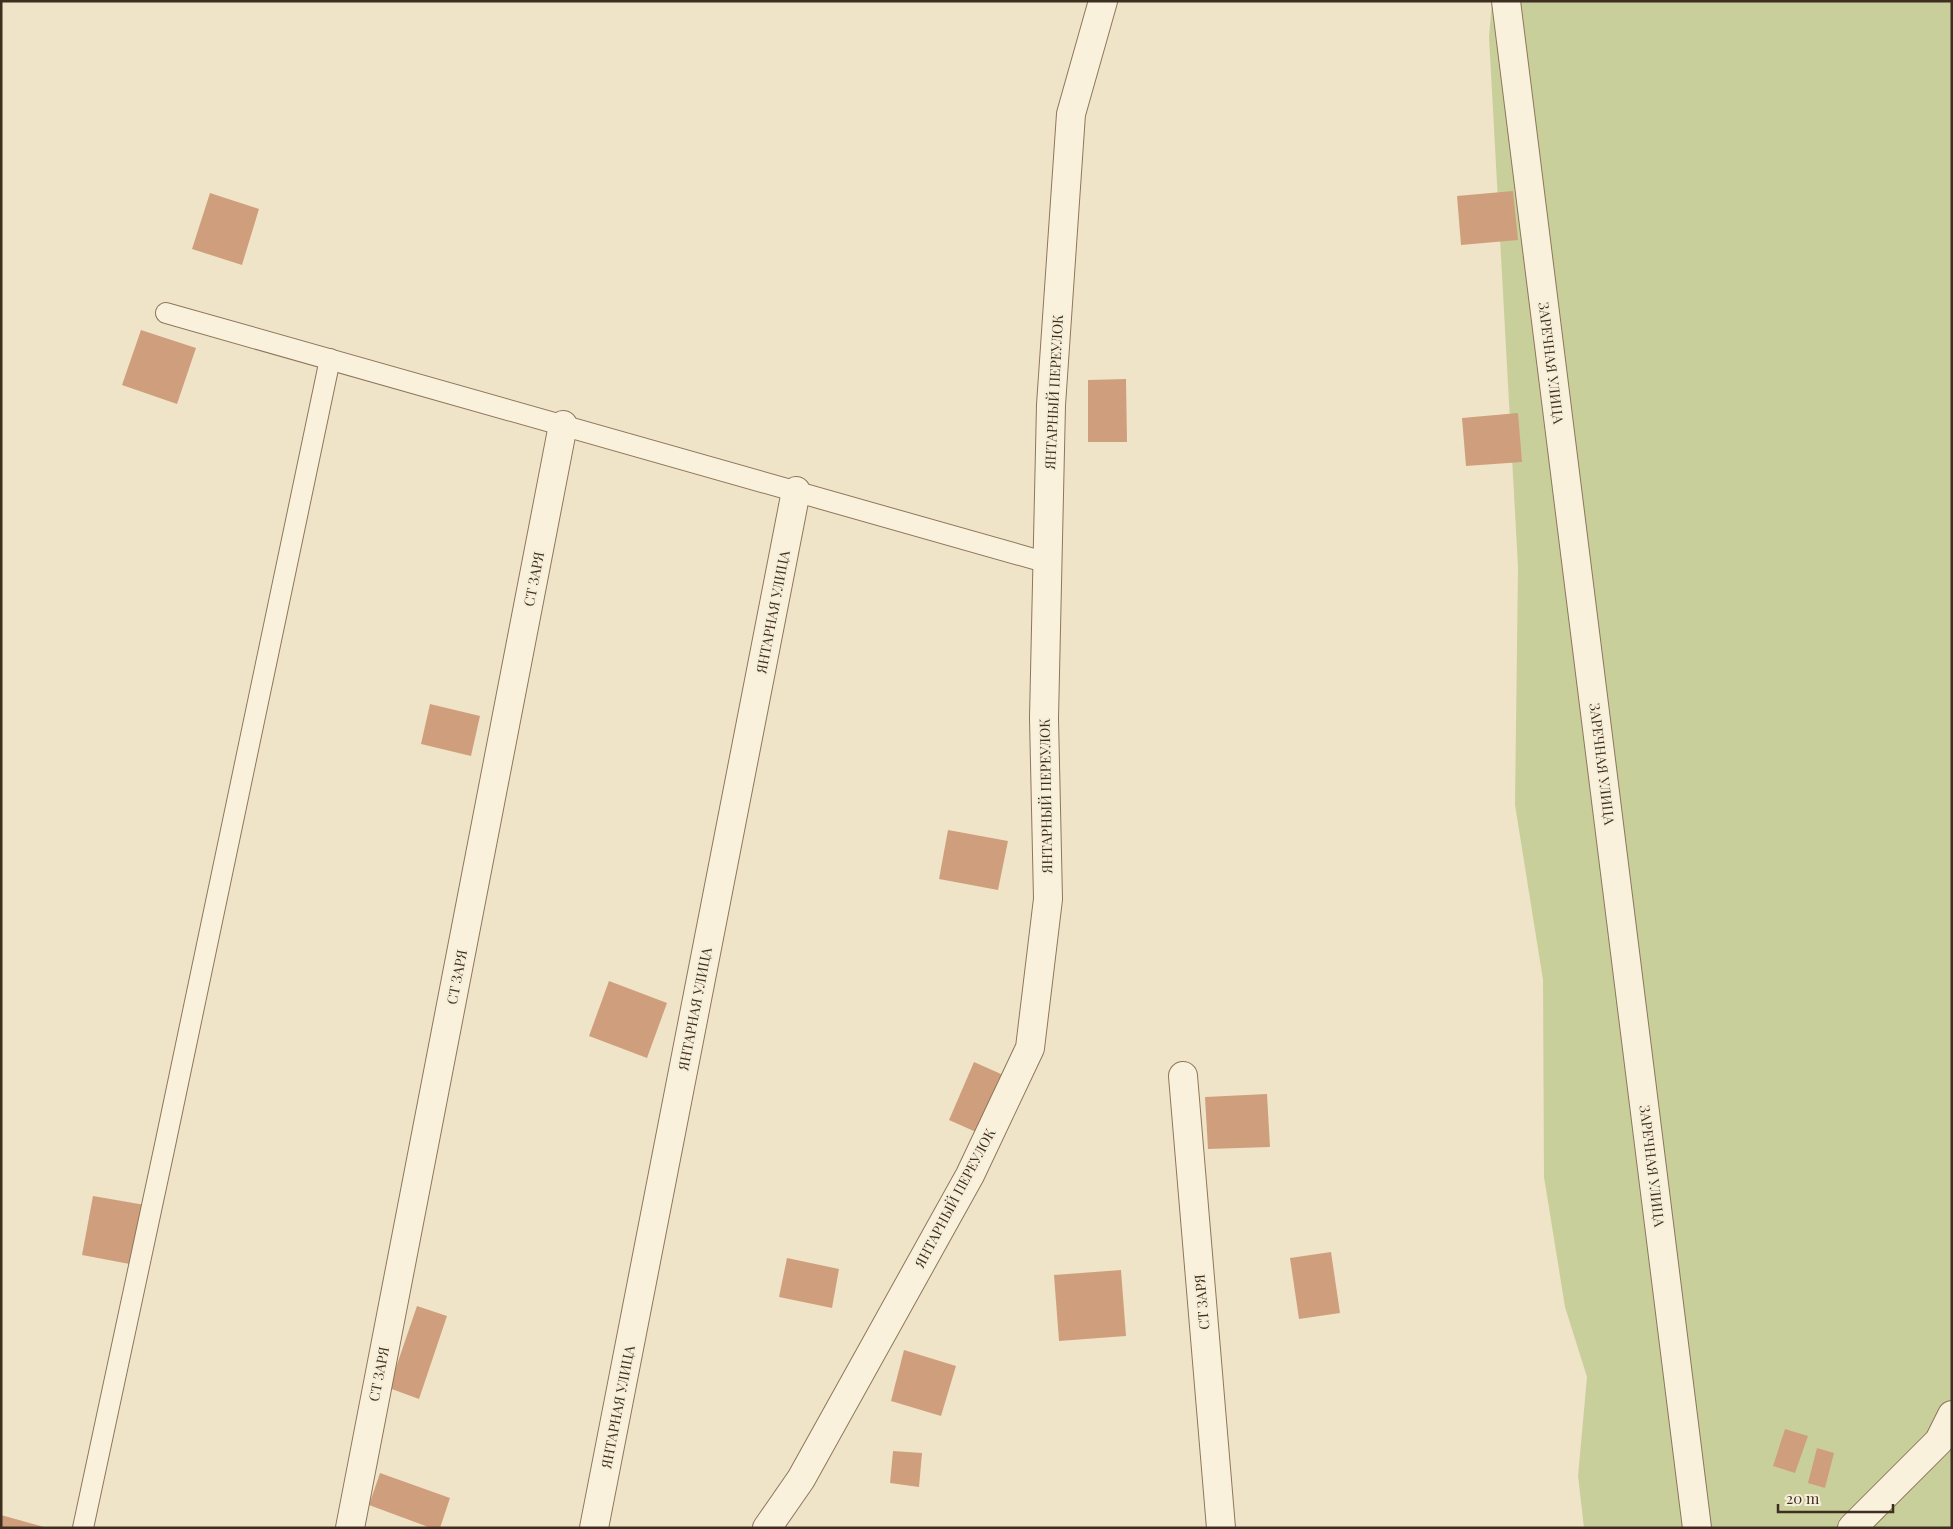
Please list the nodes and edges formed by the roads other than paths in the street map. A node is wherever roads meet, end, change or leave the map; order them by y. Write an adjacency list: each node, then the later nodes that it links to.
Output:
1 (1103, 1): 7 (street, ЯНТАРНЫЙ ПЕРЕУЛОК)
2 (1506, 1): 15 (street, ЗАРЕЧНАЯ УЛИЦА)
3 (166, 313): 4 (lane)
4 (330, 359): 5 (lane); 10 (lane)
5 (563, 426): 6 (lane); 11 (street, СТ ЗАРЯ)
6 (796, 491): 7 (lane); 12 (street, ЯНТАРНАЯ УЛИЦА)
7 (1048, 563): 13 (street, ЯНТАРНЫЙ ПЕРЕУЛОК)
8 (1183, 1076): 14 (street, СТ ЗАРЯ)
9 (1952, 1415): 16 (street)
10 (83, 1528)
11 (350, 1528)
12 (594, 1528)
13 (767, 1528)
14 (1221, 1528)
15 (1697, 1528)
16 (1852, 1528)

